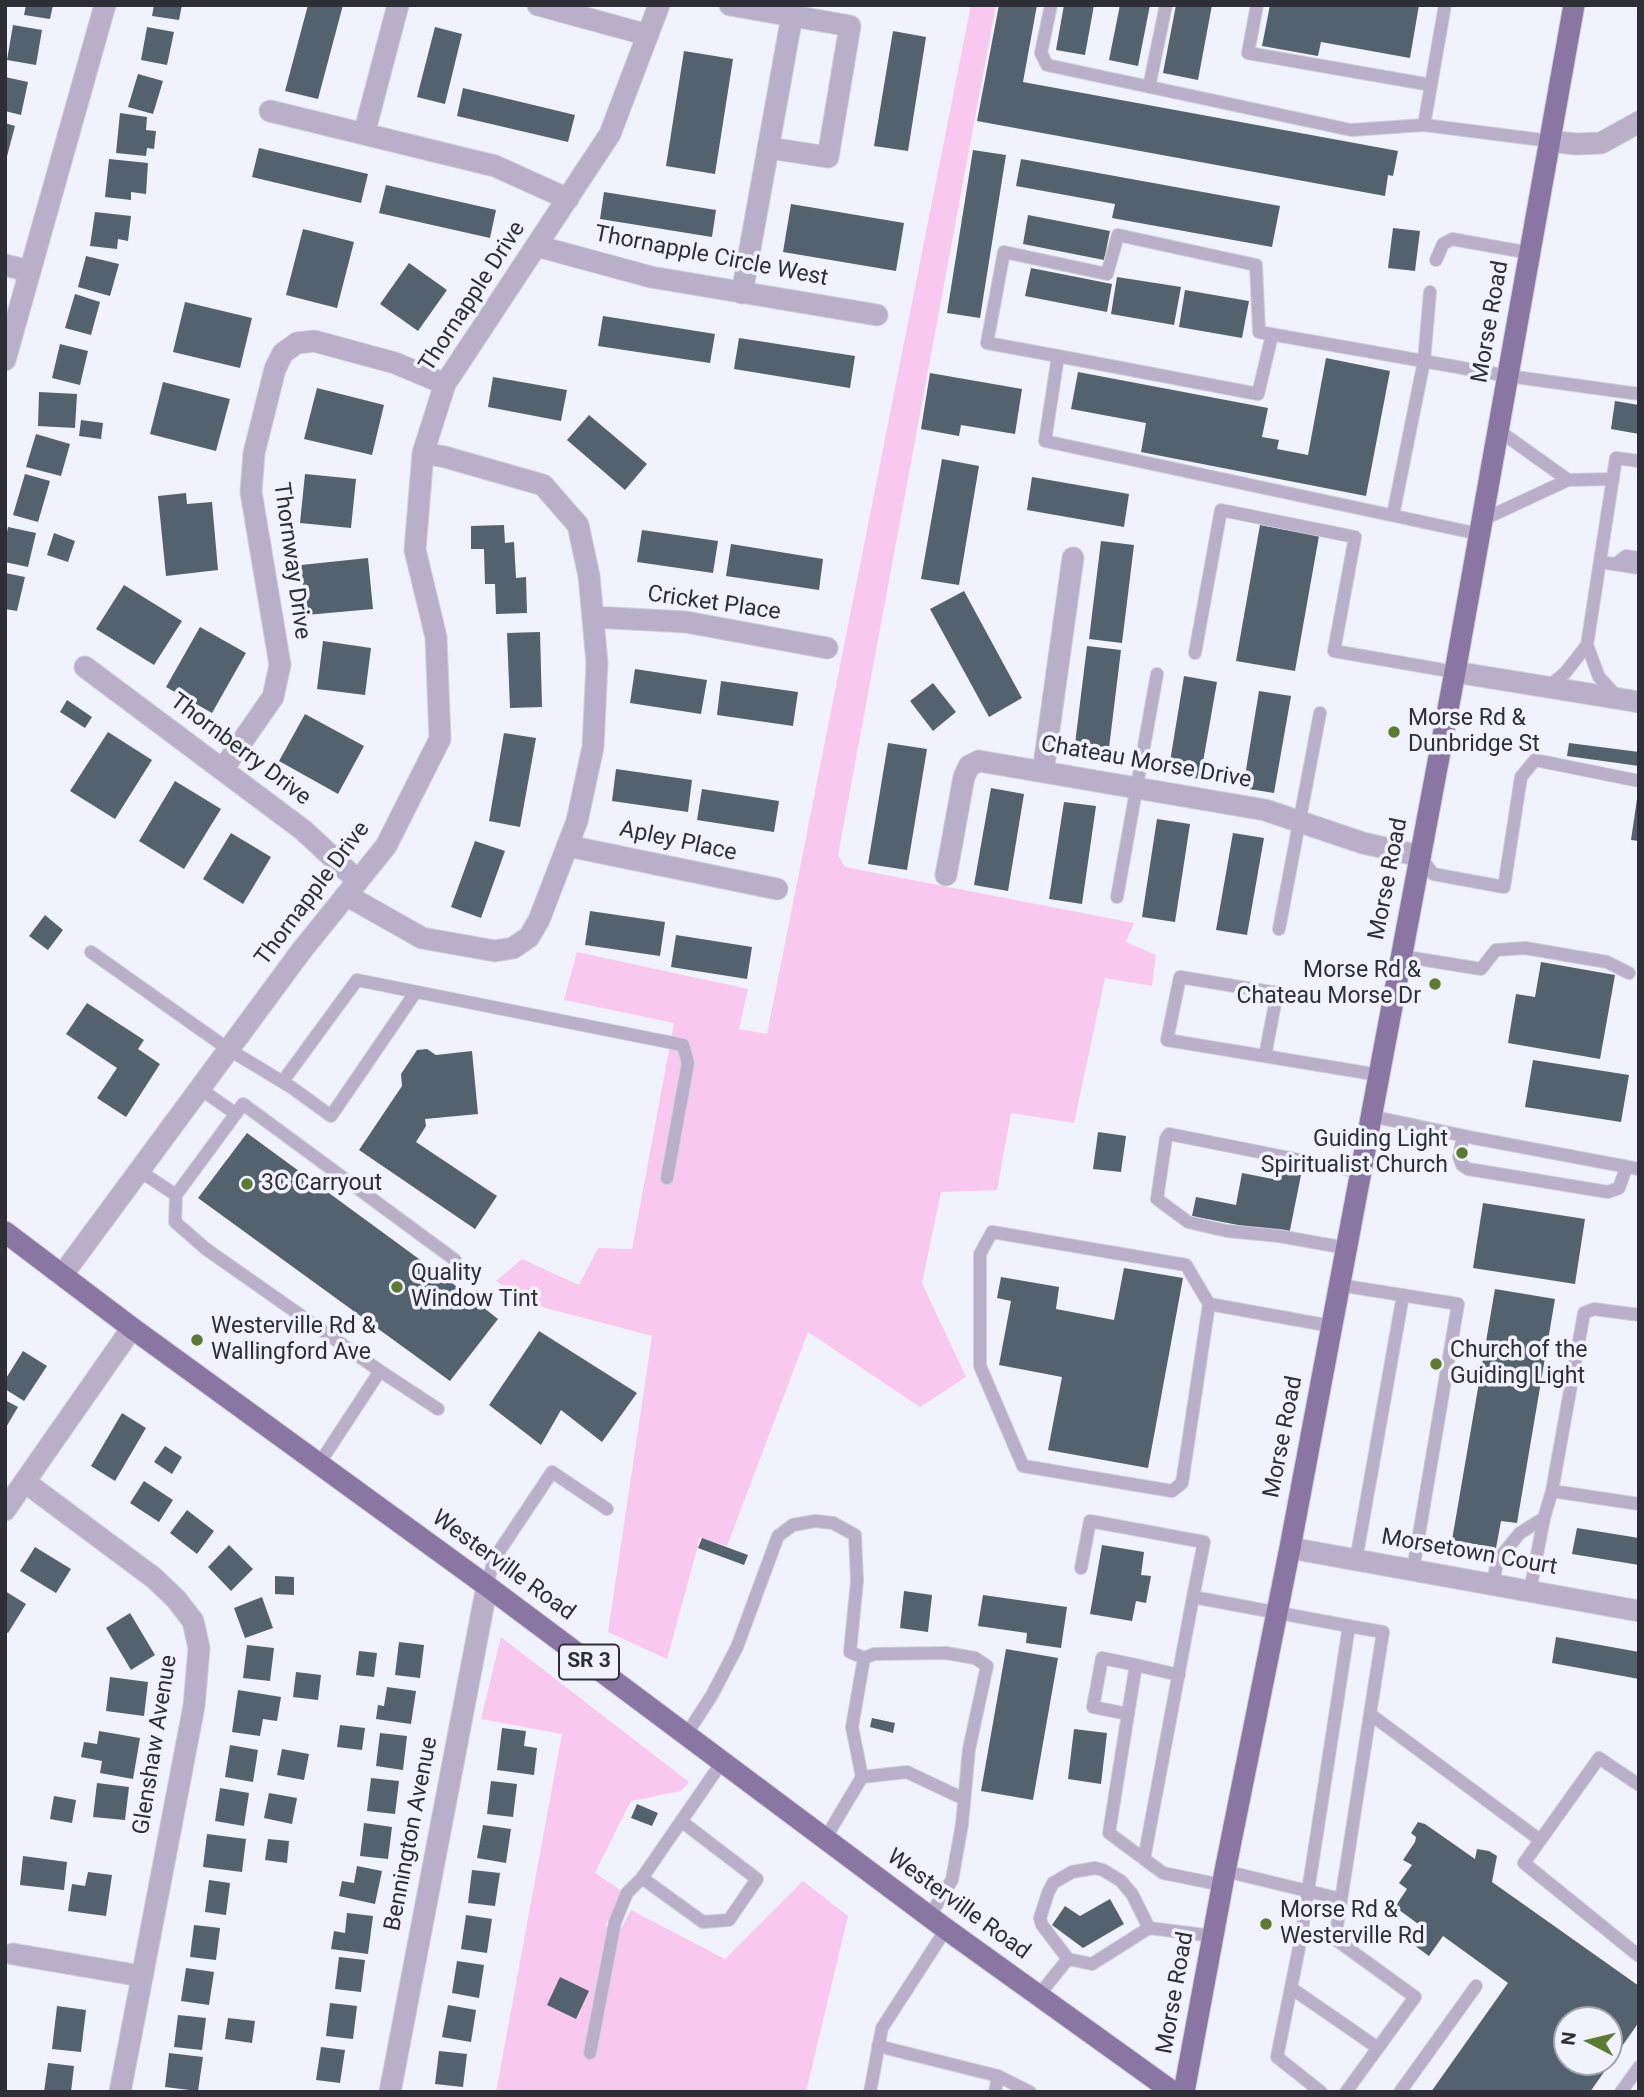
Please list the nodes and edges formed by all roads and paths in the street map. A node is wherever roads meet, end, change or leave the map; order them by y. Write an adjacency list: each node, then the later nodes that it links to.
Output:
1 (105, 5): 26 (street)
2 (398, 5): 18 (street)
3 (538, 5): 12 (street)
4 (659, 5): 12 (street, Thornapple Drive)
5 (730, 5): 11 (street)
6 (1051, 5): 14 (lane)
7 (1166, 5): 14 (lane)
8 (1257, 5): 13 (lane)
9 (1446, 5): 13 (lane)
10 (1574, 5): 19 (main road, Morse Road)
11 (792, 16): 20 (street); 20 (street)
12 (648, 35): 21 (street, Thornapple Drive)
13 (1432, 85): 17 (lane)
14 (1149, 87): 17 (lane)
15 (270, 111): 18 (street)
16 (1639, 122): 19 (street)
17 (1424, 125): 19 (lane)
18 (364, 134): 21 (street)
19 (1549, 141): 23 (main road, Morse Road)
20 (769, 148): 28 (street)
21 (568, 199): 22 (street, Thornapple Drive)
22 (537, 246): 28 (street, Thornapple Circle West); 35 (street, Thornapple Drive)
23 (1530, 253): 24 (lane); 34 (main road, Morse Road)
24 (1436, 260)
25 (5, 265): 26 (street)
26 (29, 271): 32 (street)
27 (1430, 292): 33 (lane)
28 (742, 293): 29 (street, Thornapple Circle West)
29 (877, 315)
30 (1272, 335): 31 (lane); 31 (lane); 33 (lane)
31 (1058, 356): 43 (lane)
32 (5, 360)
33 (1424, 361): 34 (lane); 43 (lane)
34 (1508, 376): 36 (lane); 37 (main road, Morse Road)
35 (445, 384): 38 (street, Thornapple Drive); 60 (street, Thornway Drive)
36 (1639, 394)
37 (1498, 430): 42 (lane); 44 (main road, Morse Road)
38 (423, 453): 50 (street, Thornberry Drive); 68 (street, Thornapple Drive)
39 (1627, 459): 40 (lane); 41 (lane)
40 (1639, 467)
41 (1613, 479): 42 (lane); 47 (lane)
42 (1568, 480): 44 (lane)
43 (1393, 515): 44 (lane)
44 (1481, 527): 55 (main road, Morse Road)
45 (1073, 558): 61 (street)
46 (1639, 558): 48 (lane)
47 (1601, 562): 48 (lane); 51 (lane)
48 (1616, 564): 49 (lane)
49 (1639, 568)
50 (593, 617): 52 (street, Cricket Place); 65 (street, Thornberry Drive)
51 (1587, 645): 57 (lane); 58 (lane)
52 (827, 648)
53 (1195, 653): 55 (lane)
54 (85, 667): 60 (street, Thornberry Drive)
55 (1455, 671): 57 (street); 66 (main road, Morse Road)
56 (1157, 674): 63 (lane)
57 (1548, 687): 58 (street)
58 (1629, 701)
59 (1320, 713): 64 (lane)
60 (223, 769): 68 (street, Thornberry Drive)
61 (1043, 772): 63 (street, Chateau Morse Drive); 67 (street, Chateau Morse Drive)
62 (1639, 781): 66 (lane)
63 (1137, 788): 64 (street, Chateau Morse Drive); 70 (lane)
64 (1299, 822): 66 (street, Chateau Morse Drive); 71 (lane)
65 (568, 846): 68 (street, Thornberry Drive); 69 (street, Apley Place)
66 (1420, 856): 73 (main road, Morse Road)
67 (946, 875)
68 (352, 888): 76 (street, Thornapple Drive)
69 (777, 890)
70 (1117, 897)
71 (1279, 929)
72 (91, 952): 76 (lane)
73 (1401, 956): 74 (lane); 78 (main road, Morse Road)
74 (1629, 973)
75 (415, 993): 79 (lane); 79 (lane); 87 (lane)
76 (228, 1049): 79 (lane); 80 (street, Thornapple Drive)
77 (1265, 1056): 77 (lane); 78 (lane)
78 (1378, 1075): 82 (main road, Morse Road)
79 (283, 1082)
80 (199, 1088): 81 (lane); 85 (street, Thornapple Drive)
81 (236, 1114): 88 (lane); 91 (lane)
82 (1371, 1116): 83 (lane); 86 (main road, Morse Road)
83 (1463, 1136): 84 (lane); 84 (lane)
84 (1632, 1169)
85 (138, 1170): 88 (lane); 92 (street, Thornapple Drive)
86 (1360, 1172): 90 (main road, Morse Road); 90 (lane)
87 (667, 1178)
88 (176, 1195): 99 (lane)
89 (5, 1232): 92 (main road, Westerville Road / SR 3)
90 (1346, 1248): 93 (main road, Morse Road)
91 (455, 1260)
92 (63, 1274): 98 (main road, Westerville Road / SR 3)
93 (1339, 1285): 94 (lane); 97 (main road, Morse Road)
94 (1403, 1295): 109 (lane); 111 (lane)
95 (1209, 1304): 95 (lane); 97 (lane)
96 (1639, 1315): 103 (lane)
97 (1331, 1326): 108 (main road, Morse Road)
98 (132, 1328): 101 (main road, Westerville Road / SR 3); 102 (street)
99 (380, 1371): 100 (lane); 101 (lane)
100 (438, 1409)
101 (319, 1464): 113 (main road, Westerville Road / SR 3)
102 (25, 1482): 106 (street); 143 (street, Glenshaw Avenue)
103 (1552, 1491): 104 (lane); 107 (lane)
104 (1639, 1504)
105 (607, 1508): 113 (lane)
106 (5, 1510)
107 (1544, 1518): 112 (lane); 114 (lane)
108 (1290, 1548): 109 (street, Morsetown Court); 117 (main road, Morse Road)
109 (1356, 1560): 111 (street, Morsetown Court)
110 (1081, 1568): 115 (lane)
111 (1413, 1570): 112 (street, Morsetown Court)
112 (1493, 1584): 114 (street, Morsetown Court)
113 (487, 1586): 124 (main road, Westerville Road / SR 3); 154 (street, Bennington Avenue)
114 (1530, 1591): 116 (street, Morsetown Court)
115 (1193, 1597): 117 (lane); 121 (lane)
116 (1639, 1611)
117 (1277, 1613): 118 (lane); 134 (main road, Morse Road)
118 (1349, 1626): 123 (lane); 135 (lane)
119 (864, 1658): 124 (lane); 126 (lane); 128 (lane)
120 (1136, 1665): 121 (lane); 122 (lane); 122 (lane)
121 (1178, 1675): 132 (lane)
122 (1128, 1714): 132 (lane)
123 (1370, 1714): 131 (lane); 136 (lane)
124 (686, 1735): 125 (main road, Westerville Road / SR 3)
125 (722, 1762): 129 (lane); 130 (main road, Westerville Road / SR 3)
126 (862, 1777): 128 (lane); 130 (lane)
127 (1639, 1785): 131 (lane)
128 (964, 1799): 137 (lane)
129 (681, 1821): 133 (lane); 133 (lane)
130 (825, 1839): 137 (main road, Westerville Road / SR 3)
131 (1540, 1840): 141 (lane)
132 (1144, 1859): 134 (lane)
133 (642, 1878): 149 (lane)
134 (1224, 1878): 135 (lane); 139 (main road, Morse Road)
135 (1307, 1891): 136 (lane); 145 (lane)
136 (1341, 1899): 148 (lane)
137 (937, 1923): 146 (main road, Westerville Road / SR 3); 147 (lane)
138 (1149, 1928): 139 (lane); 142 (lane); 142 (lane)
139 (1213, 1936): 159 (main road, Morse Road)
140 (13, 1954): 143 (street)
141 (1639, 1956)
142 (1068, 1959): 146 (lane)
143 (141, 1976): 153 (street, Glenshaw Avenue)
144 (1475, 1986): 162 (lane)
145 (1291, 1988): 148 (lane); 160 (lane)
146 (1038, 1996): 158 (main road, Westerville Road / SR 3)
147 (878, 2046): 151 (lane); 155 (lane)
148 (1378, 2048): 161 (lane)
149 (590, 2053)
150 (1639, 2067): 152 (lane)
151 (998, 2076): 156 (lane); 157 (lane)
152 (1629, 2087)
153 (120, 2092)
154 (390, 2092)
155 (870, 2092)
156 (995, 2092)
157 (1030, 2092)
158 (1173, 2092)
159 (1184, 2092)
160 (1321, 2092)
161 (1346, 2092)
162 (1400, 2092)

